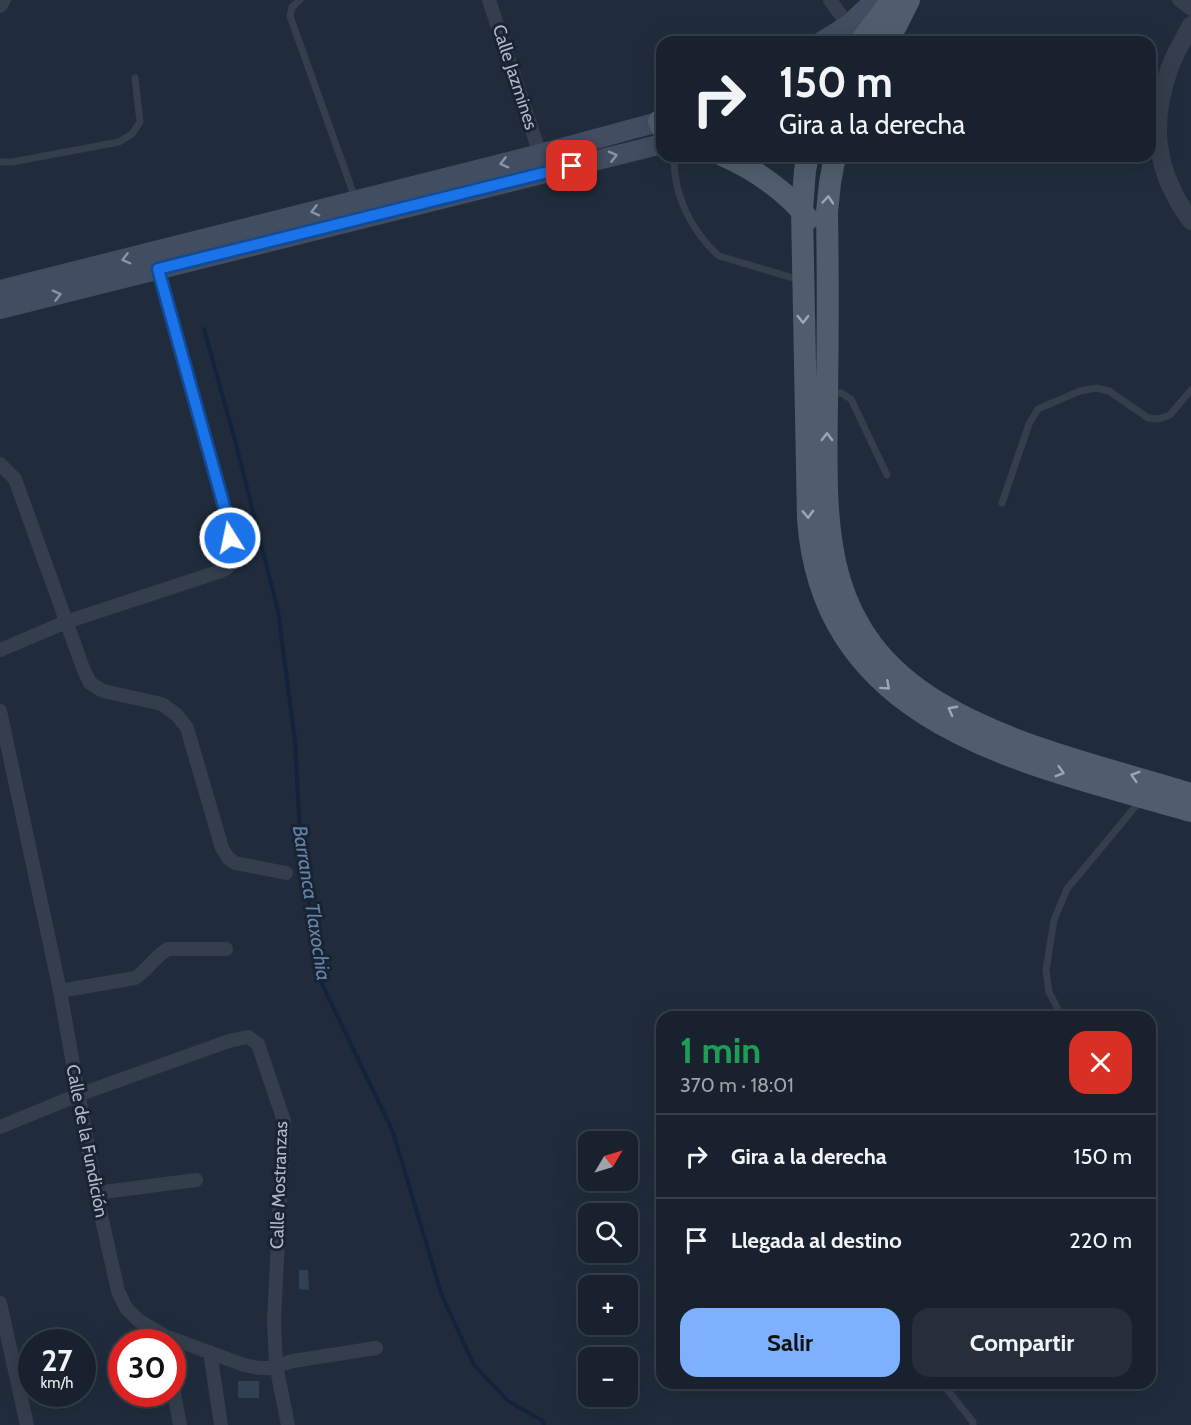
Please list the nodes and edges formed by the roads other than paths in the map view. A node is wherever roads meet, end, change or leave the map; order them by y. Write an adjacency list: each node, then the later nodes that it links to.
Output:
1 (4, 0): 9 (street)
2 (300, 0): 26 (lane)
3 (489, 0): 20 (street, Calle Jazmines)
4 (830, 0): 13 (street)
5 (875, 0): 14 (main road)
6 (892, 0): 15 (main road)
7 (909, 0): 12 (main road)
8 (1179, 0): 10 (street)
9 (0, 6)
10 (1191, 9)
11 (1191, 25): 28 (street)
12 (891, 34): 16 (main road)
13 (856, 36)
14 (857, 36)
15 (858, 36)
16 (868, 36)
17 (135, 78): 21 (lane)
18 (656, 124): 20 (main road)
19 (656, 145): 30 (main road, one-way to 19)
20 (540, 154): 26 (main road, one-way to 26)
21 (0, 162)
22 (673, 162): 32 (lane)
23 (735, 162): 27 (main road)
24 (807, 162): 27 (main road)
25 (834, 162): 29 (main road, one-way to 25)
26 (356, 201): 30 (main road, one-way to 30)
27 (802, 210): 29 (main road); 32 (main road)
28 (1191, 221)
29 (828, 246): 36 (main road)
30 (187, 253): 31 (main road); 33 (main road, one-way to 33)
31 (158, 269): 34 (main road, one-way to 31); 40 (street)
32 (802, 280): 44 (main road, one-way to 44)
33 (0, 290)
34 (0, 309)
35 (1191, 390): 39 (lane)
36 (827, 394): 38 (lane); 43 (main road, one-way to 36)
37 (0, 464): 40 (street)
38 (886, 475)
39 (1002, 503)
40 (66, 622): 41 (street); 46 (street)
41 (0, 650)
42 (0, 711): 48 (street, Calle de la Fundición)
43 (1191, 793)
44 (1143, 797): 45 (main road); 49 (lane)
45 (1191, 811)
46 (286, 873)
47 (226, 949): 48 (street)
48 (60, 991): 50 (street, Calle de la Fundición)
49 (1059, 1011)
50 (78, 1095): 51 (street, Calle Mostranzas); 53 (street, Calle de la Fundición); 59 (street, Calle Mostranzas)
51 (0, 1126)
52 (196, 1180): 53 (street)
53 (96, 1193): 55 (street, Calle de la Fundición)
54 (0, 1303): 62 (street)
55 (151, 1329)
56 (186, 1345): 58 (street, Calle de la Fundición)
57 (376, 1348): 59 (street, Calle de la Fundición)
58 (210, 1352): 59 (street, Calle de la Fundición); 64 (street)
59 (276, 1365): 65 (street, Calle Mostranzas)
60 (947, 1389): 66 (lane)
61 (177, 1407): 63 (street)
62 (27, 1425)
63 (180, 1425)
64 (221, 1425)
65 (288, 1425)
66 (973, 1425)

